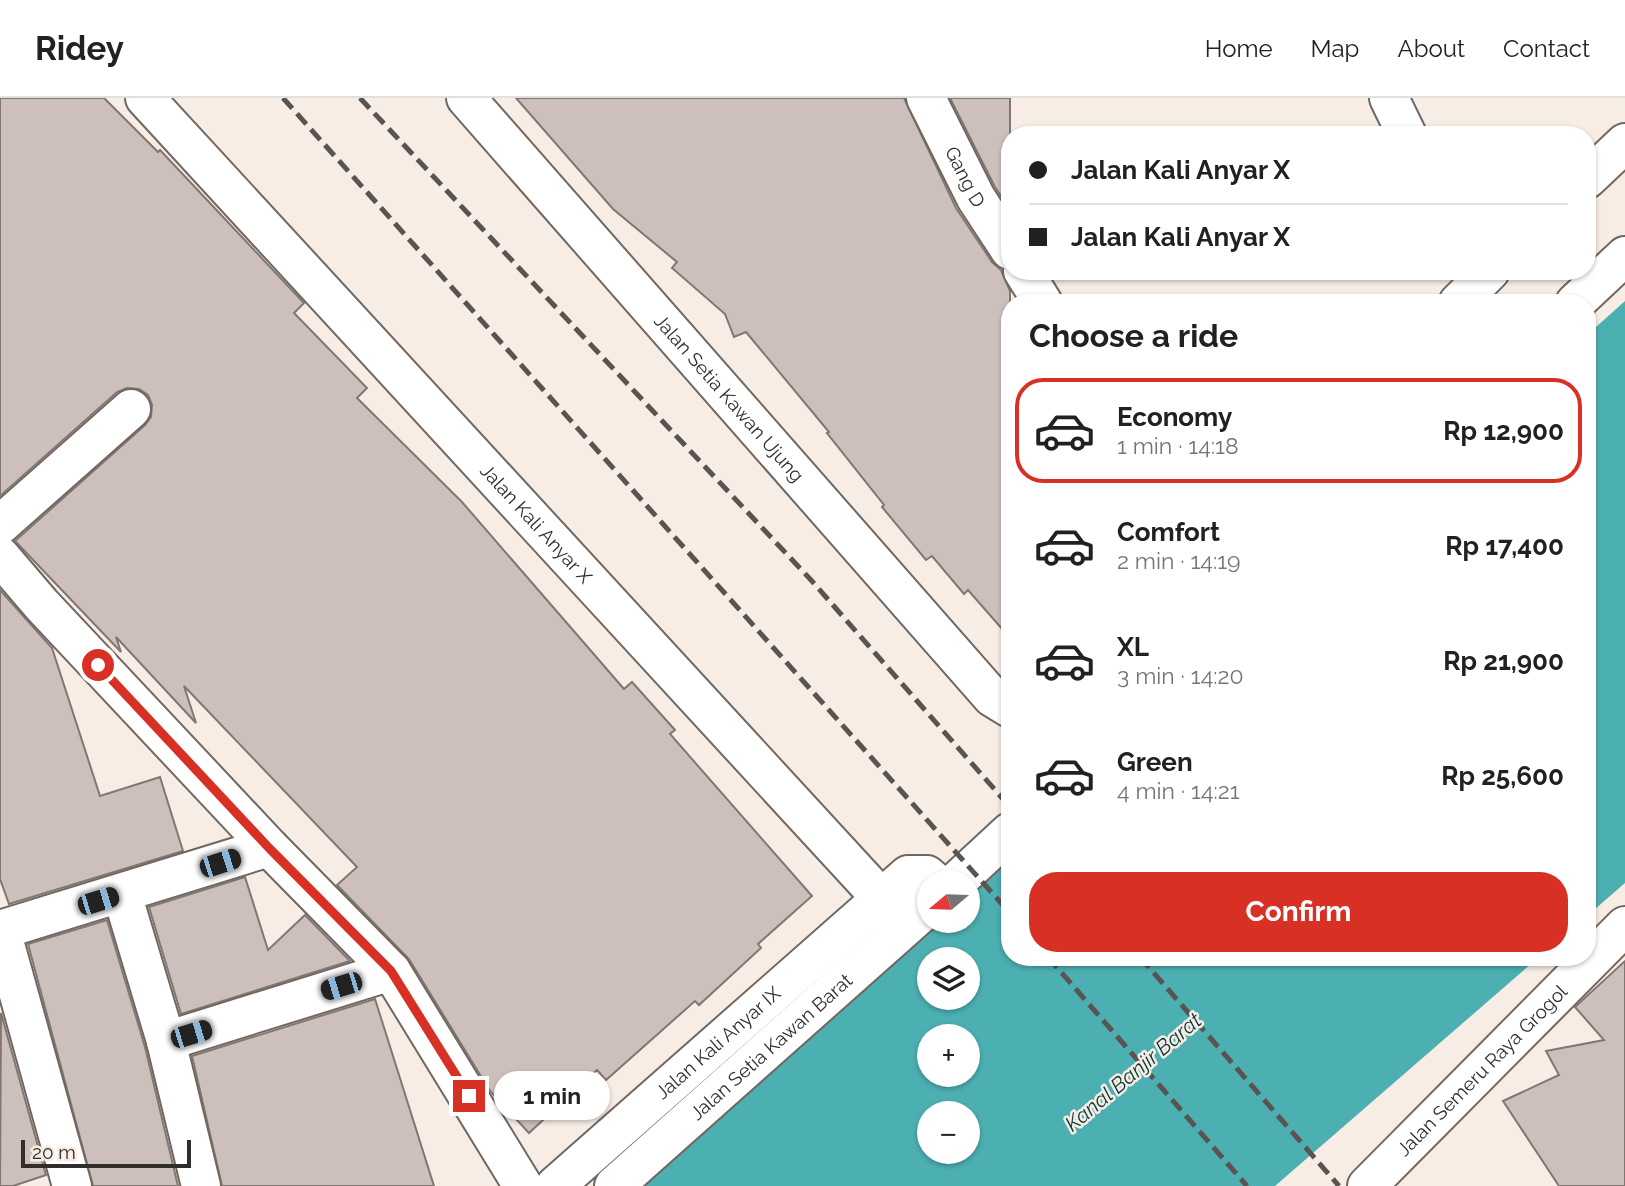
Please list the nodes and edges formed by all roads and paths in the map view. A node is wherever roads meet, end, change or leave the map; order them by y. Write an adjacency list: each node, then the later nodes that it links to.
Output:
1 (145, 98): 20 (street, Jalan Kali Anyar X)
2 (466, 98): 14 (street, Jalan Setia Kawan Ujung)
3 (926, 98): 8 (street, Gang D)
4 (1389, 98): 5 (street)
5 (1403, 126)
6 (1625, 143): 7 (street)
7 (1596, 170)
8 (1001, 236)
9 (1625, 256): 10 (street)
10 (1585, 294)
11 (131, 409): 12 (street)
12 (0, 525)
13 (0, 555): 16 (street)
14 (1001, 703)
15 (1001, 840): 17 (street)
16 (269, 848): 19 (street); 26 (street)
17 (969, 870)
18 (917, 875): 20 (street)
19 (122, 894): 23 (street); 27 (street)
20 (881, 898): 31 (street, Jalan Kali Anyar IX)
21 (917, 917): 32 (street, Jalan Setia Kawan Barat)
22 (1625, 926): 24 (street, Jalan Semeru Raya Grogol)
23 (0, 930): 28 (street)
24 (1596, 955)
25 (1585, 966): 33 (street, Jalan Semeru Raya Grogol)
26 (391, 971): 27 (street); 30 (street)
27 (166, 1041): 29 (street)
28 (72, 1186)
29 (201, 1186)
30 (523, 1186)
31 (555, 1186)
32 (614, 1186)
33 (1367, 1186)

